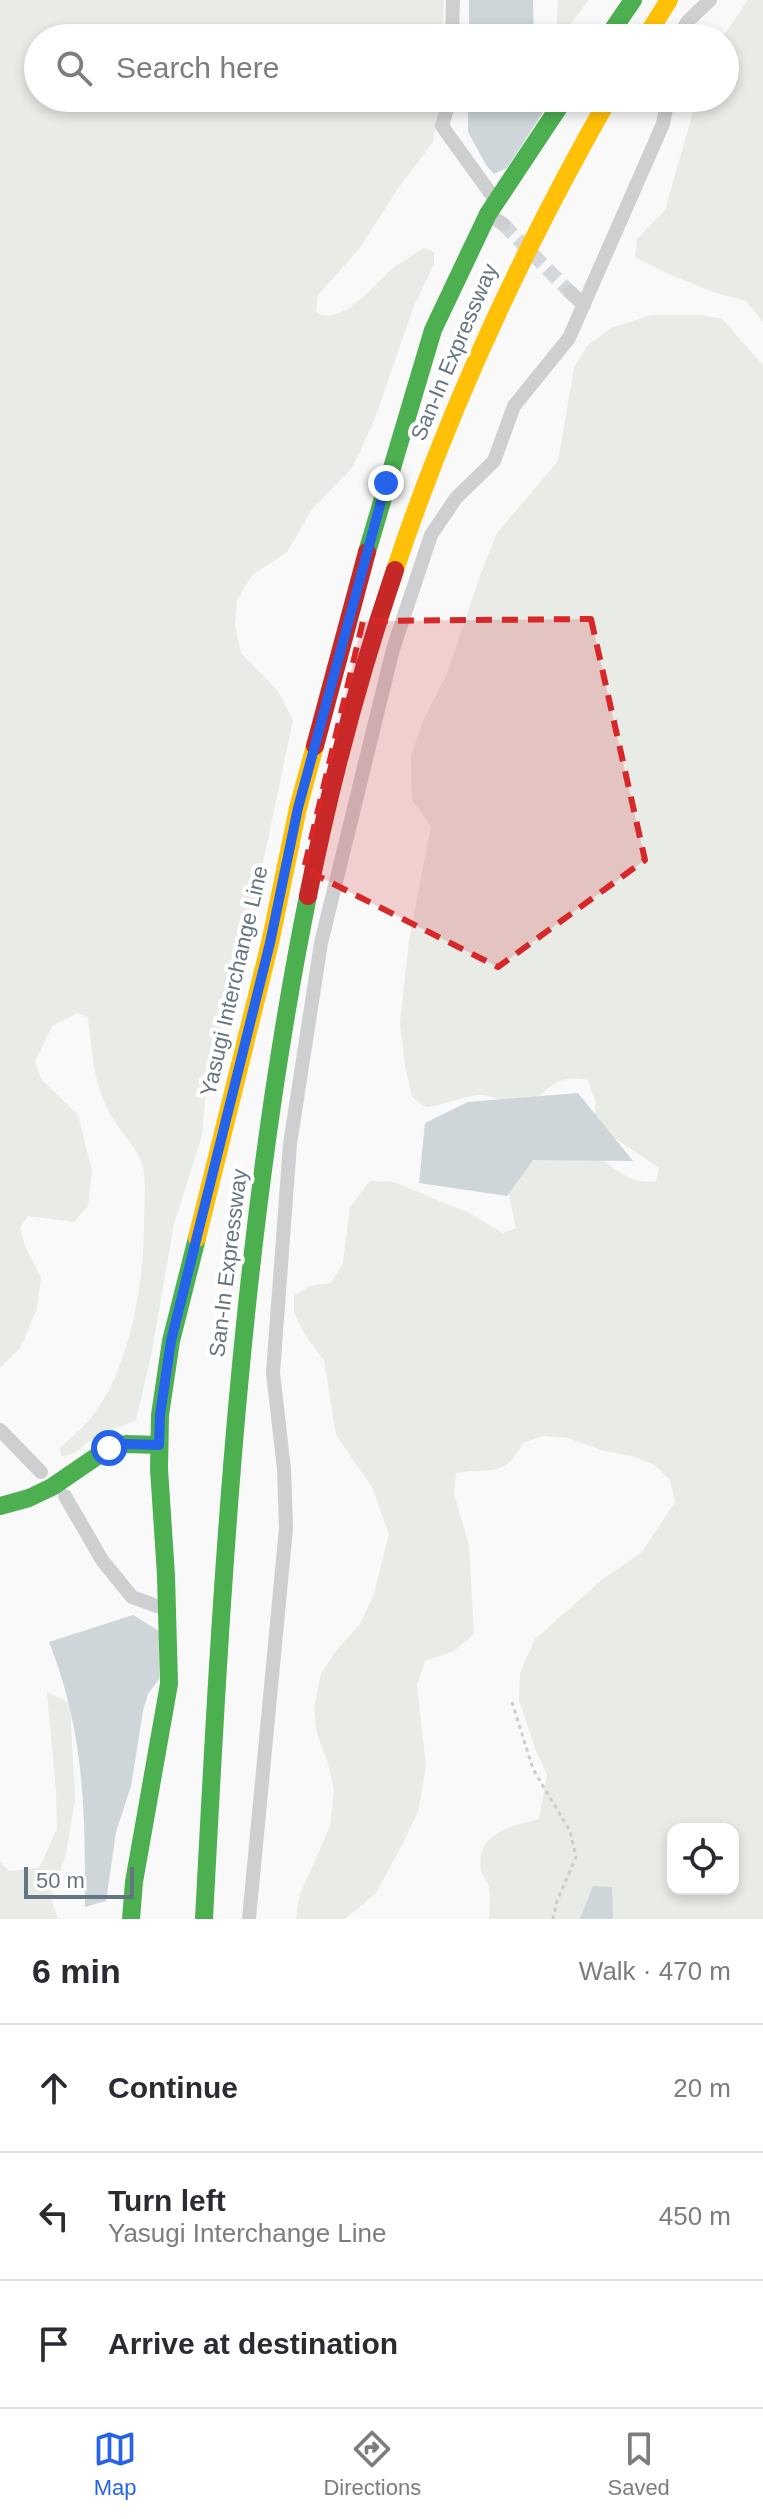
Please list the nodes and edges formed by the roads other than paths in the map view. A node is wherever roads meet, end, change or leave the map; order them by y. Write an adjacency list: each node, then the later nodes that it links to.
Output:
1 (453, 0): 5 (street)
2 (633, 0): 6 (main road)
3 (669, 0): 7 (main road)
4 (710, 0): 8 (street)
5 (452, 24)
6 (617, 24)
7 (654, 24)
8 (686, 24)
9 (446, 112): 13 (street)
10 (557, 112): 13 (main road, Yasugi Interchange Line)
11 (601, 112): 23 (main road, San-In Expressway)
12 (665, 112): 15 (street)
13 (496, 213): 17 (main road, Yasugi Interchange Line)
14 (570, 292): 15 (street)
15 (584, 305): 24 (street)
16 (0, 1430): 18 (street)
17 (159, 1445): 20 (main road); 21 (main road, Yasugi Interchange Line)
18 (41, 1472)
19 (65, 1496): 21 (street)
20 (0, 1506)
21 (165, 1609): 22 (main road, Yasugi Interchange Line)
22 (131, 1919)
23 (204, 1919)
24 (249, 1919)

